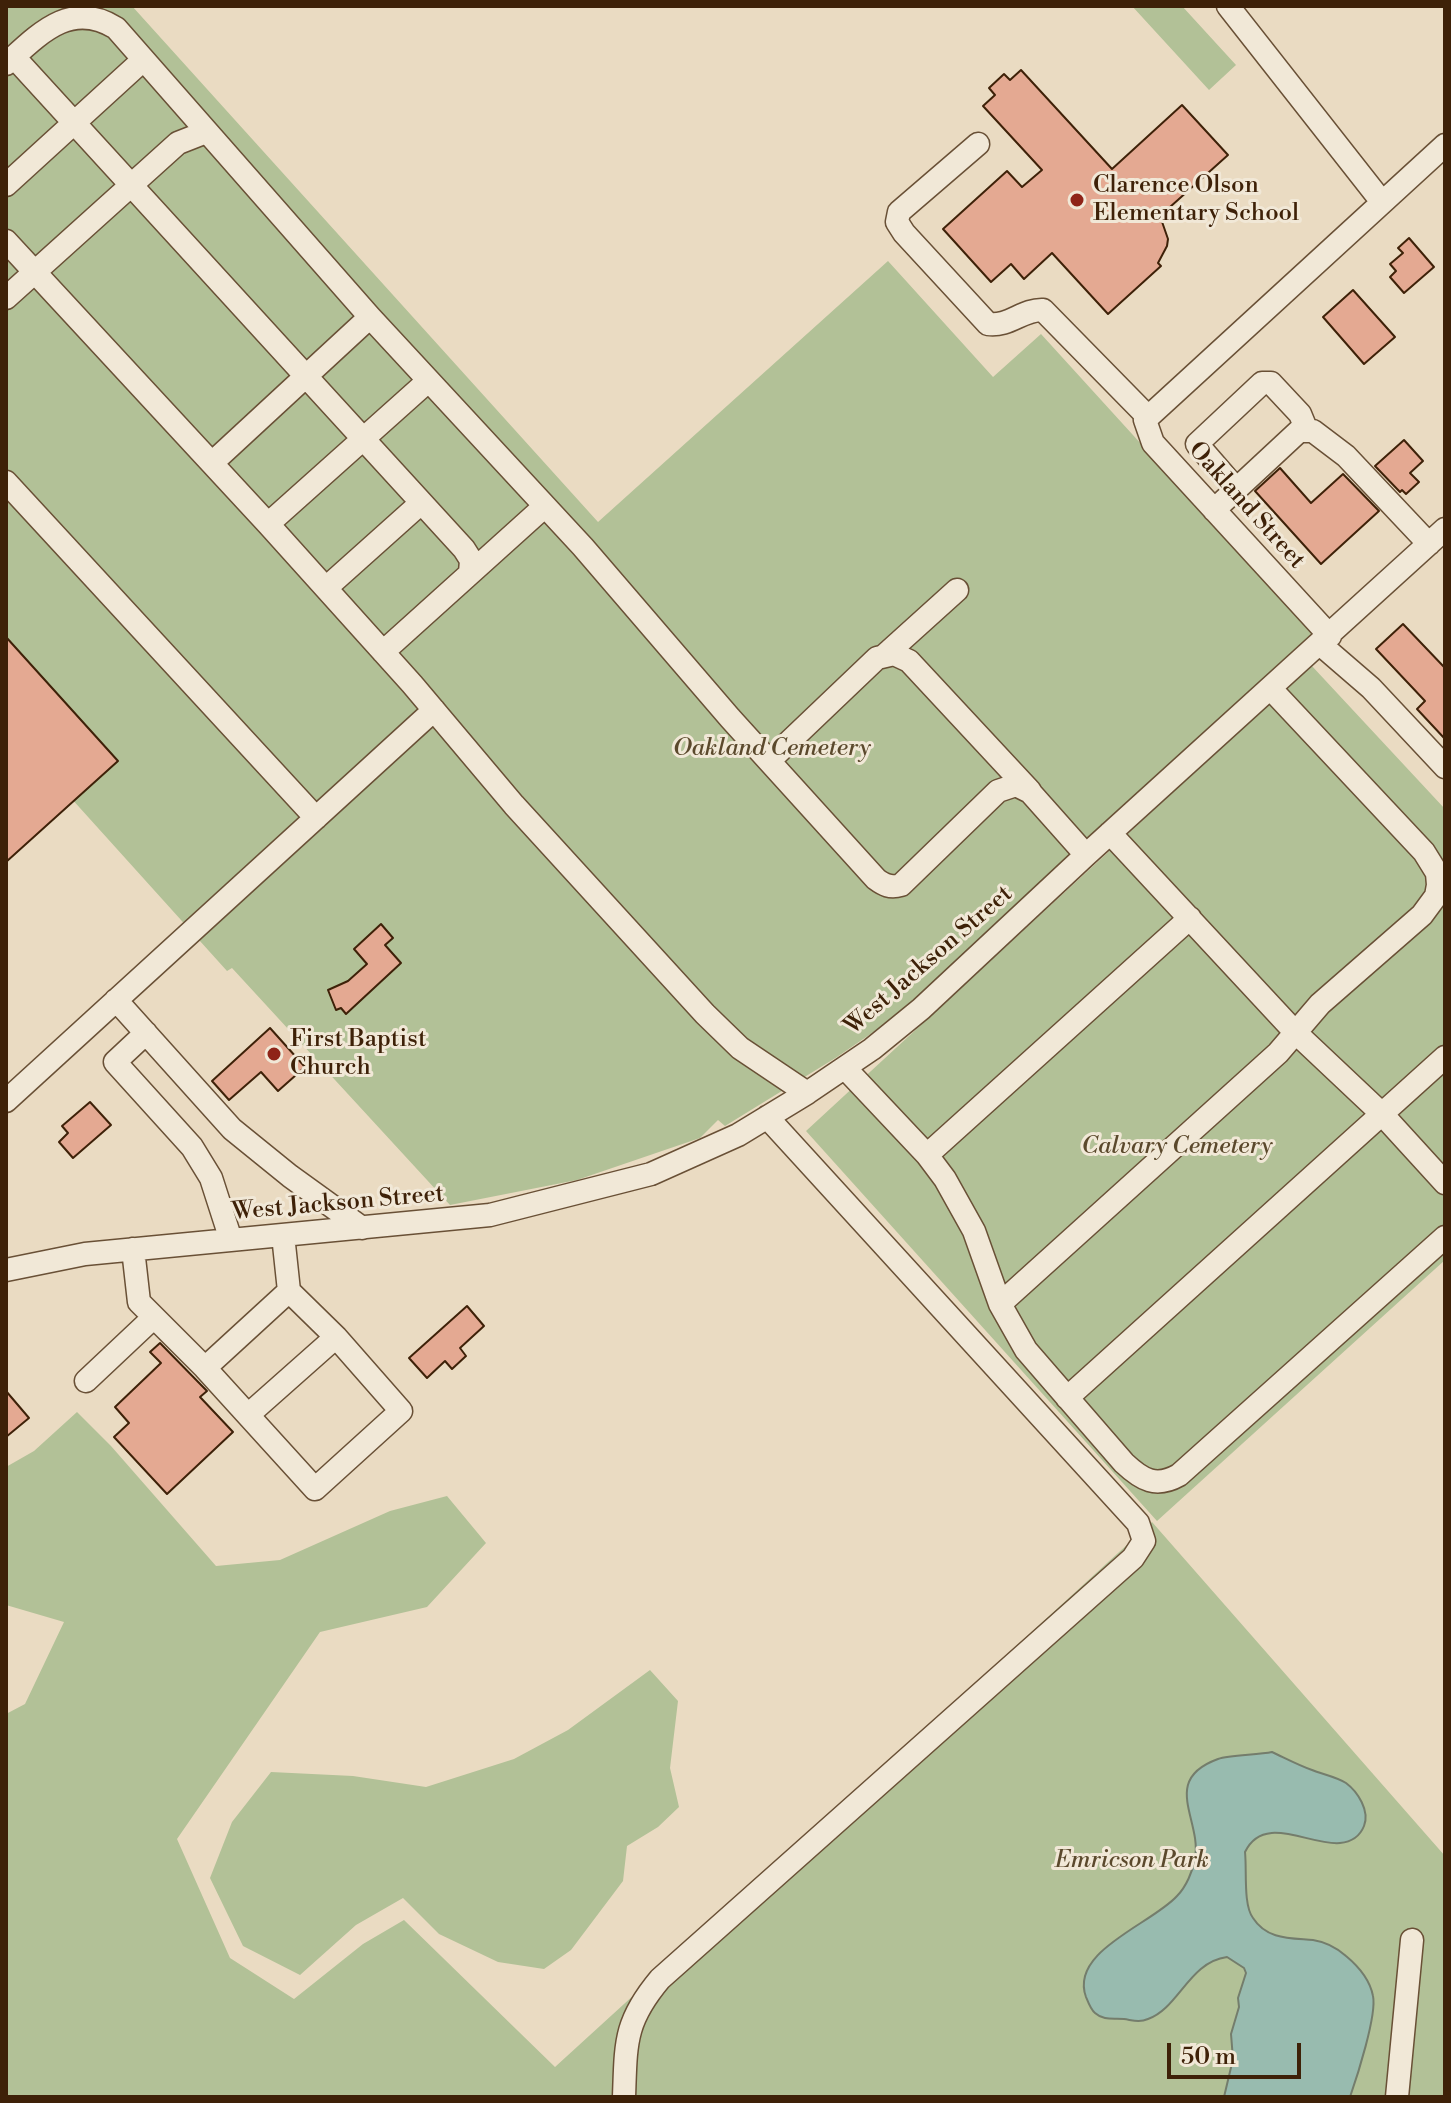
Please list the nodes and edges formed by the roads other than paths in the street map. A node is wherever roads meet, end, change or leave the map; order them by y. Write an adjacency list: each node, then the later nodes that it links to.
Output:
1 (1228, 6): 10 (street)
2 (143, 60): 3 (street); 4 (street); 5 (street)
3 (10, 61): 4 (street)
4 (74, 123): 8 (street); 9 (street)
5 (206, 132): 9 (street); 14 (street)
6 (978, 144): 17 (street)
7 (1445, 145): 10 (street)
8 (6, 185)
9 (131, 185): 12 (street); 15 (street)
10 (1382, 202): 17 (street)
11 (6, 241): 12 (street)
12 (35, 271): 13 (street); 20 (street)
13 (6, 298)
14 (370, 317): 15 (street); 16 (street)
15 (305, 377): 19 (street); 20 (street)
16 (428, 381): 19 (street); 24 (street)
17 (1153, 412): 25 (street, Oakland Street)
18 (1307, 431): 22 (street); 22 (street); 27 (street)
19 (363, 439): 23 (street); 26 (street)
20 (212, 463): 26 (street)
21 (6, 482): 39 (street)
22 (1236, 489): 25 (street)
23 (421, 503): 28 (street); 29 (street)
24 (545, 506): 28 (street); 36 (street)
25 (1214, 510): 31 (street, Oakland Street)
26 (268, 524): 29 (street)
27 (1437, 536): 31 (street, West Jackson Street)
28 (470, 573): 32 (street)
29 (326, 588): 32 (street)
30 (957, 590): 33 (street)
31 (1325, 640): 34 (street, West Jackson Street); 37 (street, Oakland Street)
32 (383, 652): 35 (street)
33 (885, 655): 36 (street); 38 (street)
34 (1271, 689): 40 (street, West Jackson Street); 42 (street)
35 (434, 710): 39 (street); 49 (street)
36 (769, 761): 38 (street)
37 (1445, 767)
38 (1030, 792): 41 (street)
39 (316, 818): 44 (street)
40 (1110, 833): 41 (street, West Jackson Street); 43 (street)
41 (1086, 855): 48 (street, West Jackson Street)
42 (1438, 911): 45 (street)
43 (1190, 918): 45 (street); 53 (street)
44 (116, 1000): 46 (street); 50 (street)
45 (1295, 1032): 51 (street); 62 (street)
46 (146, 1033): 55 (street); 58 (street)
47 (1445, 1057): 51 (street)
48 (845, 1068): 49 (street, West Jackson Street); 53 (street)
49 (807, 1093): 52 (street, West Jackson Street)
50 (6, 1101)
51 (1382, 1114): 54 (street); 67 (street)
52 (767, 1117): 55 (street, West Jackson Street); 70 (street)
53 (927, 1155): 62 (street)
54 (1445, 1183)
55 (362, 1228): 56 (street, West Jackson Street)
56 (283, 1235): 58 (street, West Jackson Street); 61 (street)
57 (1445, 1237): 67 (street)
58 (231, 1240): 59 (street, West Jackson Street)
59 (133, 1249): 60 (street, West Jackson Street); 63 (street)
60 (6, 1270)
61 (289, 1291): 64 (street); 65 (street)
62 (1000, 1304): 67 (street)
63 (154, 1317): 65 (street); 66 (street)
64 (336, 1337): 68 (street); 68 (street)
65 (205, 1368): 68 (street)
66 (86, 1381)
67 (1067, 1398)
68 (248, 1415)
69 (1412, 1940): 71 (street)
70 (624, 2097)
71 (1397, 2097)

